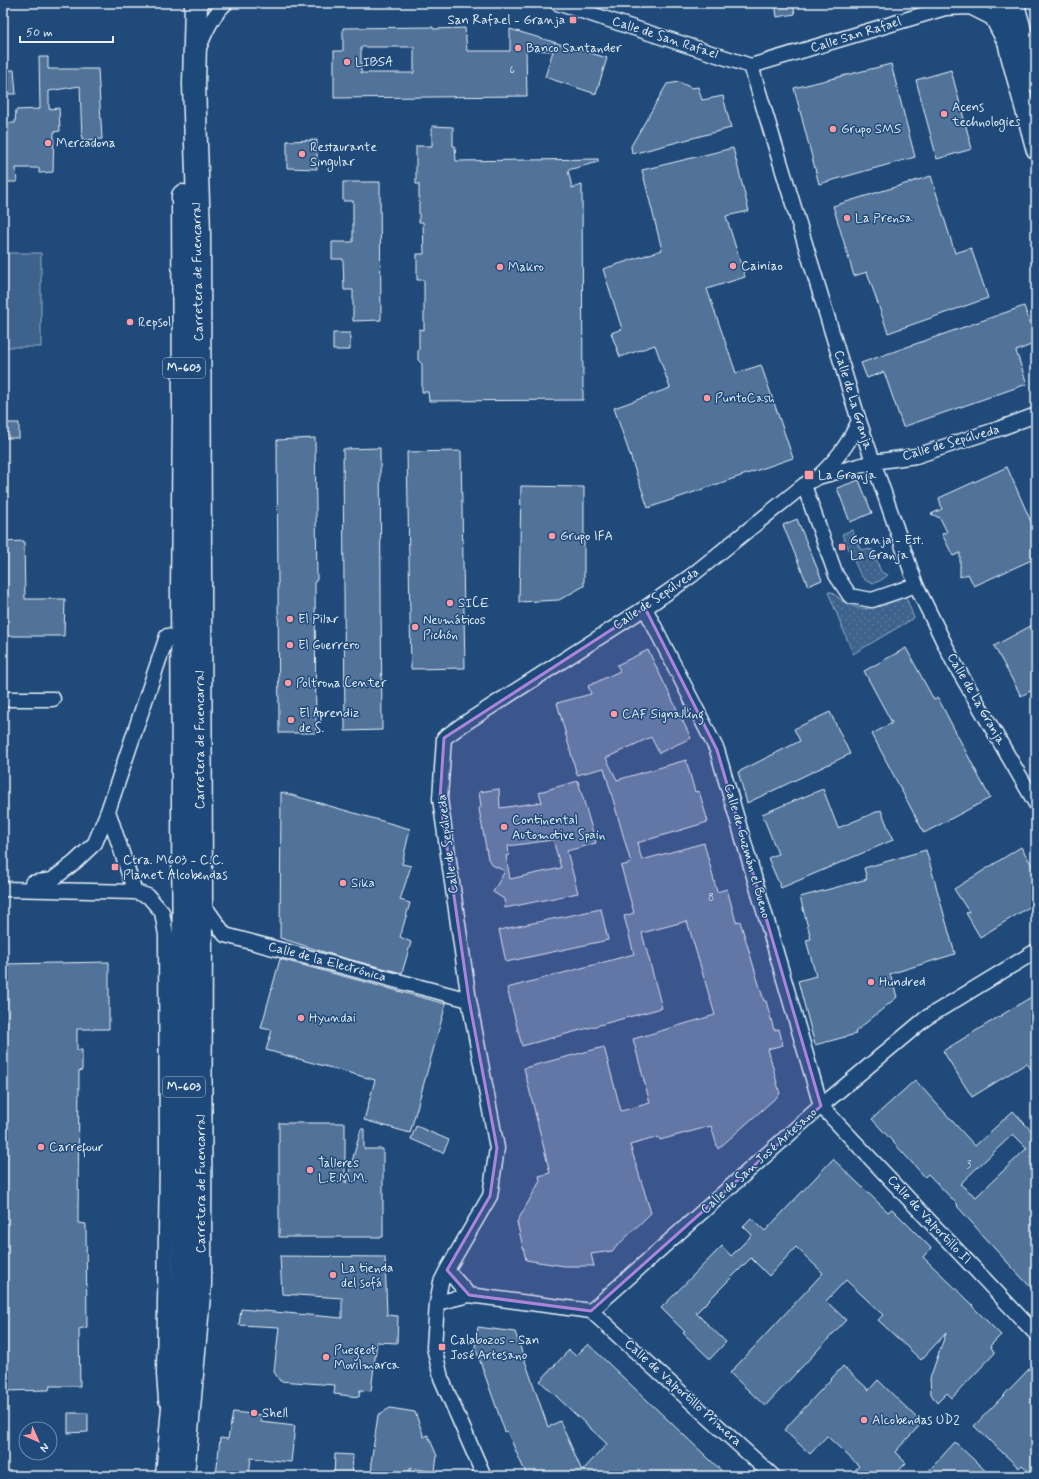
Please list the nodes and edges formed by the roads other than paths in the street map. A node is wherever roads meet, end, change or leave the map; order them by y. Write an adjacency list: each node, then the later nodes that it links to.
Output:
1 (183, 3): 22 (highway, Carretera de Fuencarral / M-603)
2 (196, 3): 9 (highway, Carretera de Fuencarral / M-603)
3 (226, 3): 9 (street)
4 (557, 3): 8 (street, Calle de San Rafael)
5 (1000, 3): 7 (street)
6 (1014, 3): 10 (street)
7 (1010, 53): 8 (street, Calle San Rafael); 11 (street)
8 (751, 66): 13 (street, Calle de La Granja)
9 (194, 72): 27 (highway, Carretera de Fuencarral / M-603)
10 (1036, 82)
11 (1036, 149)
12 (1036, 415): 14 (street, Calle de Sepúlveda)
13 (859, 421): 14 (street, Calle de La Granja); 15 (street, Calle de Sepúlveda)
14 (873, 462): 15 (street, Calle de Sepúlveda); 17 (street, Calle de La Granja)
15 (818, 477): 16 (street, Calle de Sepúlveda)
16 (804, 485): 17 (street); 18 (street, Calle de Sepúlveda)
17 (916, 585): 23 (street, Calle de La Granja)
18 (645, 608): 29 (street, Calle de Sepúlveda); 30 (street, Calle de Guzmán el Bueno)
19 (167, 636): 22 (highway); 24 (street)
20 (3, 699): 21 (street)
21 (54, 699)
22 (183, 733): 36 (highway, Carretera de Fuencarral / M-603)
23 (1036, 804)
24 (108, 811): 25 (street); 26 (street)
25 (3, 887): 26 (street)
26 (135, 892): 36 (street)
27 (201, 900): 29 (street, Calle de la Electrónica); 38 (highway, Carretera de Fuencarral / M-603)
28 (1036, 951): 30 (street, Calle de San José Artesano)
29 (469, 1000): 31 (street, Calle de Sepúlveda)
30 (821, 1106): 34 (street, Calle de San José Artesano); 35 (street, Calle de Valportillo II)
31 (446, 1270): 32 (street); 33 (street, Calle de Sepúlveda)
32 (469, 1294): 33 (street); 34 (street)
33 (437, 1303): 39 (street, Calle de Sepúlveda)
34 (591, 1311): 40 (street, Calle de Valportillo Primera)
35 (1036, 1334)
36 (170, 1441): 37 (highway, Carretera de Fuencarral / M-603)
37 (167, 1476)
38 (182, 1476)
39 (484, 1476)
40 (773, 1476)

